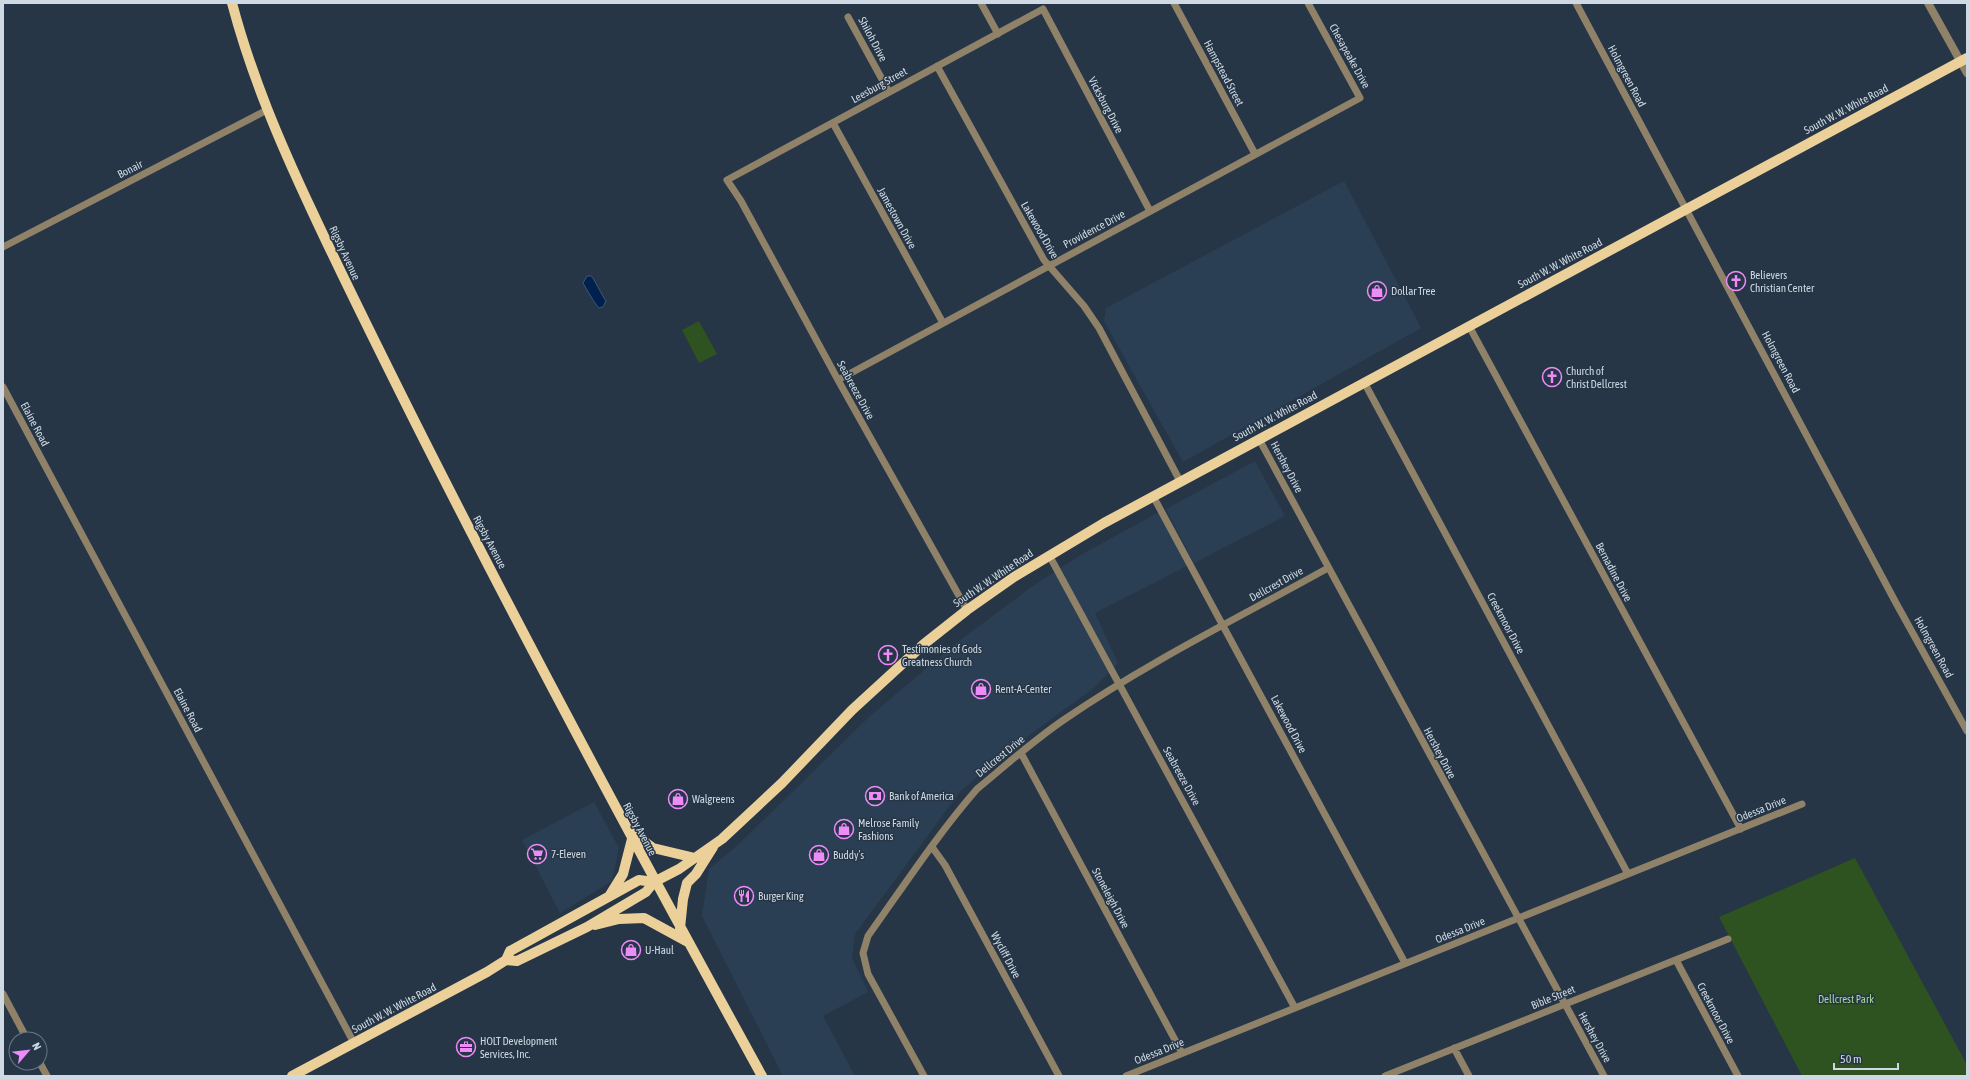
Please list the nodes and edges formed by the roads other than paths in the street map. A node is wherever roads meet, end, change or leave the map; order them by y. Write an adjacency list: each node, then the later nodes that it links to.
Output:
1 (232, 3): 15 (main road, Rigsby Avenue)
2 (981, 3): 9 (street)
3 (1174, 3): 17 (street, Hampstead Street)
4 (1576, 3): 19 (street, Holmgreen Road)
5 (1928, 3): 10 (street)
6 (1311, 4): 14 (street, Chesapeake Drive)
7 (1043, 10): 9 (street, Leesburg Street); 20 (street, Vicksburg Drive)
8 (848, 17): 13 (street, Shiloh Drive)
9 (998, 34): 11 (street, Leesburg Street)
10 (1964, 60): 12 (street); 19 (main road, South W. W. White Road)
11 (937, 66): 13 (street, Leesburg Street); 22 (street, Lakewood Drive)
12 (1967, 73)
13 (889, 92): 16 (street, Leesburg Street)
14 (1360, 98): 17 (street, Providence Drive)
15 (267, 110): 21 (street, Bonair); 39 (main road, Rigsby Avenue)
16 (833, 123): 18 (street, Leesburg Street); 23 (street, Jamestown Drive)
17 (1255, 154): 20 (street, Providence Drive)
18 (727, 180): 25 (street, Seabreeze Drive)
19 (1686, 208): 24 (main road, South W. W. White Road); 36 (street, Holmgreen Road)
20 (1150, 211): 22 (street, Providence Drive)
21 (3, 247)
22 (1048, 266): 23 (street, Providence Drive); 29 (street, Lakewood Drive)
23 (943, 323): 25 (street, Providence Drive)
24 (1469, 326): 26 (main road, South W. W. White Road); 40 (street, Bernadine Drive)
25 (838, 380): 33 (street, Seabreeze Drive)
26 (1364, 382): 28 (main road, South W. W. White Road); 45 (street, Creekmoor Drive)
27 (3, 387): 62 (street, Elaine Road)
28 (1259, 439): 29 (main road, South W. W. White Road); 32 (street, Hershey Drive)
29 (1180, 481): 30 (main road, South W. W. White Road)
30 (1153, 496): 31 (main road, South W. W. White Road); 34 (street, Lakewood Drive)
31 (1049, 555): 33 (main road, South W. W. White Road); 35 (street, Seabreeze Drive)
32 (1328, 568): 34 (street, Dellcrest Drive); 50 (street, Hershey Drive)
33 (967, 610): 42 (main road, South W. W. White Road)
34 (1223, 626): 35 (street, Dellcrest Drive); 57 (street, Lakewood Drive)
35 (1119, 684): 37 (street, Dellcrest Drive); 60 (street, Seabreeze Drive)
36 (1967, 731)
37 (1021, 753): 43 (street, Dellcrest Drive); 64 (street, Stoneleigh Drive)
38 (1802, 804): 40 (street, Odessa Drive)
39 (626, 828): 41 (main road, Rigsby Avenue); 44 (main road)
40 (1741, 829): 45 (street, Odessa Drive)
41 (632, 839): 46 (main road, Rigsby Avenue); 47 (main road)
42 (716, 843): 44 (main road, South W. W. White Road); 52 (main road)
43 (932, 847): 67 (street, Dellcrest Drive); 68 (street, Wycliff Drive)
44 (695, 858): 46 (main road, South W. W. White Road)
45 (1628, 874): 50 (street, Odessa Drive)
46 (654, 882): 47 (main road, South W. W. White Road); 49 (main road, South W. W. White Road); 52 (main road, Rigsby Avenue)
47 (610, 896): 48 (main road, South W. W. White Road)
48 (592, 905): 49 (main road); 55 (main road, South W. W. White Road)
49 (599, 918): 51 (main road, South W. W. White Road)
50 (1517, 918): 57 (street, Odessa Drive); 59 (street, Hershey Drive)
51 (587, 926): 54 (main road); 55 (main road, South W. W. White Road)
52 (680, 928): 54 (main road, Rigsby Avenue)
53 (1728, 939): 56 (street, Bible Street)
54 (688, 942): 66 (main road, Rigsby Avenue)
55 (506, 960): 62 (main road, South W. W. White Road)
56 (1676, 960): 59 (street, Bible Street); 73 (street, Creekmoor Drive)
57 (1405, 964): 60 (street, Odessa Drive)
58 (3, 994): 61 (street)
59 (1564, 1004): 63 (street, Bible Street); 72 (street, Hershey Drive)
60 (1295, 1008): 64 (street, Odessa Drive)
61 (23, 1031)
62 (354, 1043): 65 (main road, South W. W. White Road)
63 (1454, 1048): 70 (street, Bible Street); 71 (street)
64 (1182, 1053): 69 (street, Odessa Drive)
65 (292, 1076)
66 (762, 1076)
67 (924, 1076)
68 (1059, 1076)
69 (1126, 1076)
70 (1385, 1076)
71 (1469, 1076)
72 (1604, 1076)
73 (1738, 1076)

